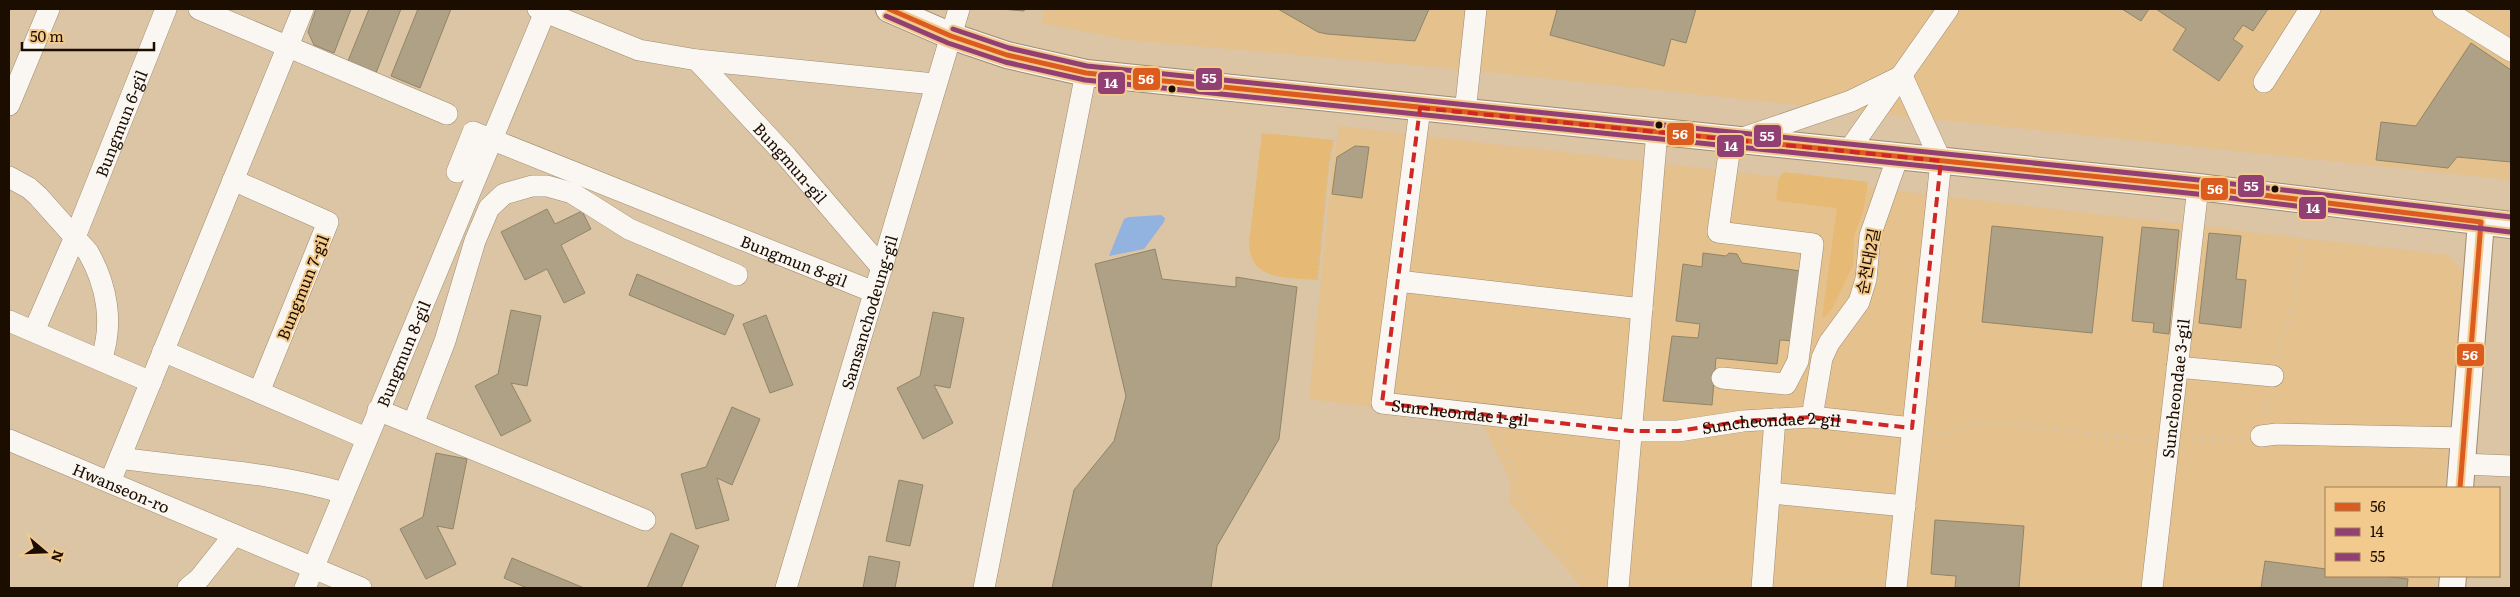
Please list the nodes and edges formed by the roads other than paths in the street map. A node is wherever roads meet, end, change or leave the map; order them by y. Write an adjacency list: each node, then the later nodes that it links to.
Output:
1 (48, 9): 20 (street)
2 (166, 9): 36 (street, Bungmun 6-gil)
3 (199, 9): 13 (street)
4 (302, 9): 13 (street)
5 (889, 9): 12 (main road)
6 (958, 9): 12 (street, Samsanchodeung-gil)
7 (1476, 9): 22 (street)
8 (1948, 9): 17 (street)
9 (2310, 9): 18 (street)
10 (2443, 9): 14 (street)
11 (542, 10): 15 (street); 25 (street, Bungmun 8-gil)
12 (951, 36): 16 (main road); 19 (street, Samsanchodeung-gil)
13 (287, 46): 23 (street); 32 (street)
14 (2511, 51)
15 (697, 60): 19 (street); 37 (street, Bungmun-gil)
16 (1086, 73): 21 (main road); 75 (street)
17 (1902, 76): 26 (street); 27 (street); 29 (street)
18 (2264, 82)
19 (934, 84): 37 (street, Samsanchodeung-gil)
20 (9, 105)
21 (1420, 108): 22 (main road); 39 (street, Suncheondae 1-gil)
22 (1465, 113): 24 (main road)
23 (447, 114)
24 (1657, 132): 26 (main road); 41 (street)
25 (492, 140): 30 (street); 40 (street, Bungmun 8-gil); 51 (street, Bungmun 8-gil)
26 (1734, 140): 27 (main road); 48 (street)
27 (1849, 150): 28 (main road)
28 (1898, 156): 29 (main road); 52 (street, 순천대2길)
29 (1941, 161): 33 (main road); 55 (street)
30 (457, 172)
31 (9, 176): 36 (street)
32 (233, 180): 44 (street); 50 (street, Bungmun 7-gil)
33 (2198, 188): 34 (main road); 46 (street, Suncheondae 3-gil)
34 (2481, 222): 35 (main road); 59 (main road)
35 (2511, 225)
36 (75, 237): 43 (street, Bungmun 6-gil); 45 (street)
37 (882, 268): 40 (street, Samsanchodeung-gil)
38 (737, 275): 54 (street)
39 (1398, 281): 41 (street); 56 (street, Suncheondae 1-gil)
40 (874, 292): 74 (street, Samsanchodeung-gil)
41 (1642, 309): 56 (street)
42 (9, 321): 43 (street)
43 (34, 331): 45 (street)
44 (163, 351): 49 (street); 50 (street)
45 (101, 360): 49 (street)
46 (2177, 367): 47 (street); 79 (street, Suncheondae 3-gil)
47 (2273, 376)
48 (1722, 378)
49 (151, 382): 61 (street)
50 (259, 392): 58 (street)
51 (378, 410): 54 (street); 58 (street, Bungmun 8-gil)
52 (1812, 417): 53 (street, Suncheondae 2-gil); 55 (street, Suncheondae 2-gil)
53 (1775, 419): 56 (street, Suncheondae 2-gil); 66 (street)
54 (413, 424): 68 (street)
55 (1912, 428): 67 (street)
56 (1631, 431): 76 (street)
57 (2261, 436): 59 (street)
58 (366, 438): 65 (street, Bungmun 8-gil)
59 (2464, 438): 63 (main road)
60 (9, 440): 64 (street, Hwanseon-ro)
61 (120, 458): 64 (street); 65 (street)
62 (2511, 466): 63 (street)
63 (2461, 476)
64 (110, 482): 69 (street, Hwanseon-ro)
65 (344, 493): 70 (street, Bungmun 8-gil)
66 (1770, 493): 67 (street); 77 (street)
67 (1905, 506): 78 (street)
68 (645, 520)
69 (234, 534): 70 (street, Hwanseon-ro); 71 (street)
70 (313, 568): 72 (street); 73 (street, Hwanseon-ro)
71 (188, 588)
72 (304, 588)
73 (362, 588)
74 (786, 588)
75 (984, 588)
76 (1618, 588)
77 (1762, 588)
78 (1896, 588)
79 (2152, 588)

